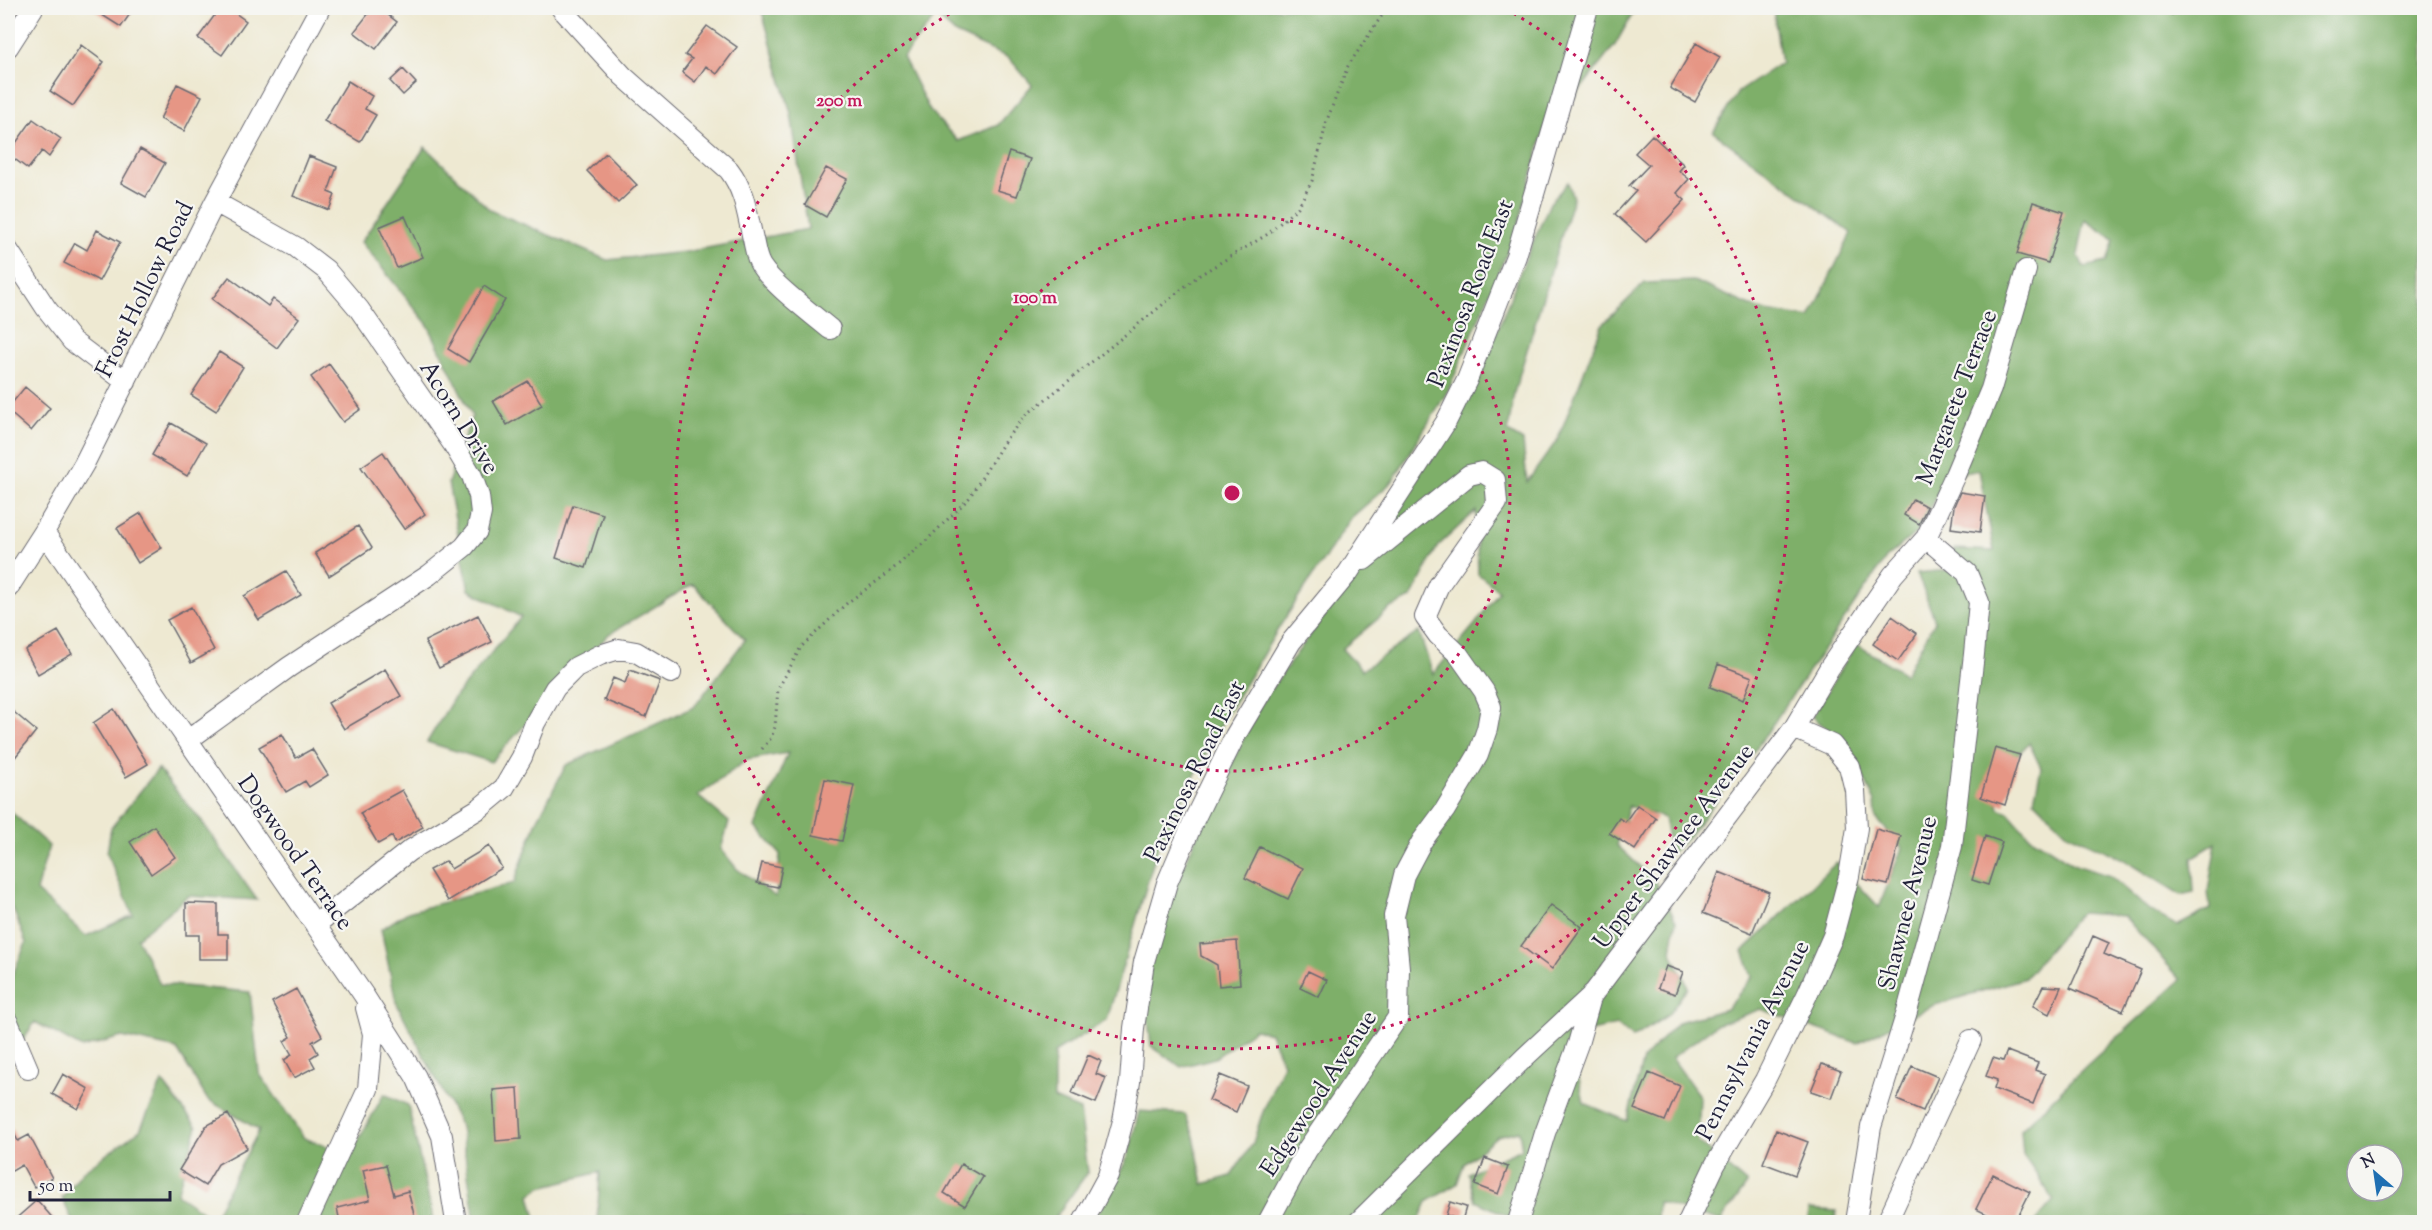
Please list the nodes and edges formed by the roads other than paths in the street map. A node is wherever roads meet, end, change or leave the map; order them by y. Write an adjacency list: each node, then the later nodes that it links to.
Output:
1 (33, 8): 5 (street)
2 (320, 8): 6 (street, Frost Hollow Road)
3 (561, 8): 9 (street)
4 (1588, 8): 13 (street, Paxinosa Road East)
5 (8, 47)
6 (215, 202): 10 (street, Frost Hollow Road); 18 (street, Acorn Drive)
7 (8, 250): 10 (street)
8 (2026, 270): 12 (street, Margarete Terrace)
9 (830, 329)
10 (126, 382): 11 (street, Frost Hollow Road)
11 (44, 532): 14 (street, Frost Hollow Road); 18 (street, Dogwood Terrace)
12 (1926, 538): 17 (street, Upper Shawnee Avenue); 32 (street, Shawnee Avenue)
13 (1348, 573): 15 (street, Paxinosa Road East); 27 (street, Paxinosa Road East)
14 (8, 588)
15 (1438, 635): 28 (street, Edgewood Avenue)
16 (670, 673): 19 (street)
17 (1794, 728): 21 (street, Upper Shawnee Avenue); 31 (street, Pennsylvania Avenue)
18 (188, 740): 19 (street, Dogwood Terrace)
19 (315, 925): 20 (street, Dogwood Terrace)
20 (363, 994): 25 (street); 26 (street, Dogwood Terrace)
21 (1593, 994): 29 (street, Upper Shawnee Avenue); 30 (street)
22 (8, 1022): 24 (street)
23 (1971, 1040): 33 (street)
24 (28, 1069)
25 (307, 1222)
26 (456, 1222)
27 (1083, 1222)
28 (1268, 1222)
29 (1358, 1222)
30 (1518, 1222)
31 (1688, 1222)
32 (1856, 1222)
33 (1887, 1222)

